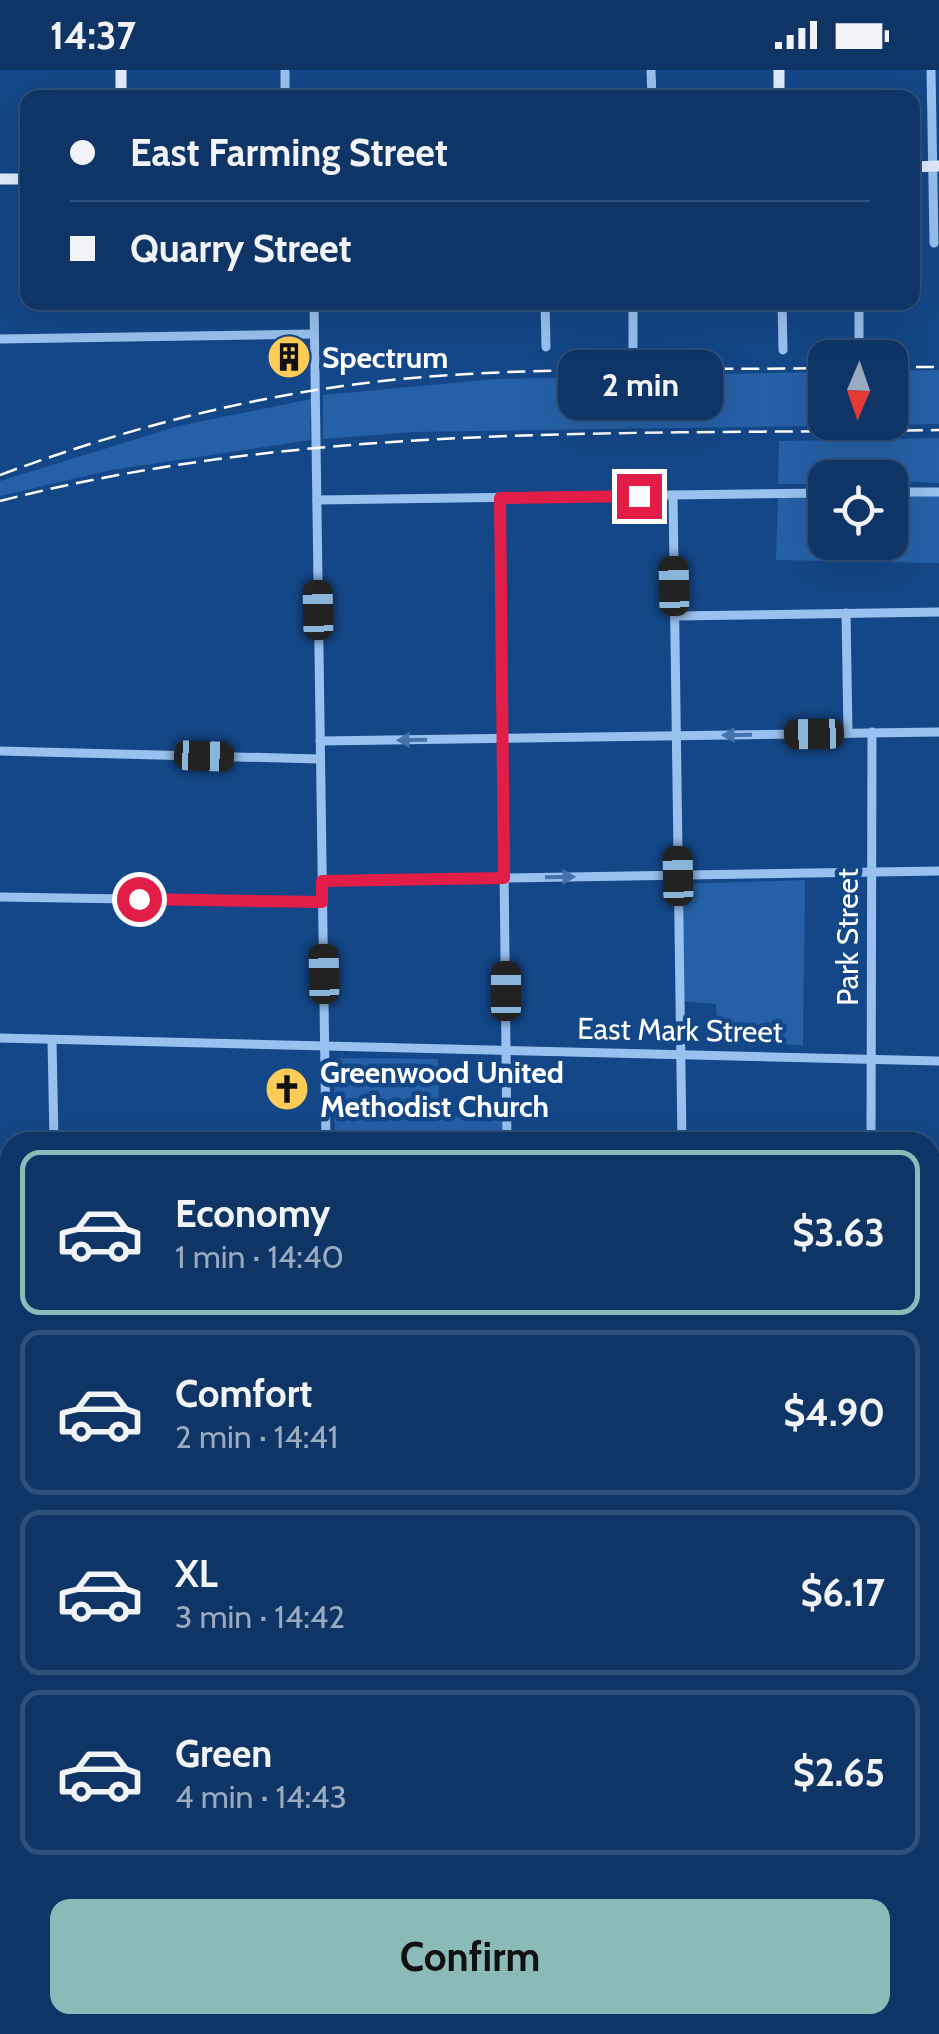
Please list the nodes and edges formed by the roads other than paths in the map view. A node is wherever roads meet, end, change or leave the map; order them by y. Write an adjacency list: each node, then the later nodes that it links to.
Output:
1 (932, 70): 2 (street)
2 (936, 166): 3 (street)
3 (934, 242)
4 (314, 310): 9 (street)
5 (545, 310): 12 (street)
6 (633, 310): 13 (street)
7 (782, 310): 14 (street)
8 (859, 310): 11 (street)
9 (314, 334): 10 (street); 20 (street)
10 (0, 338)
11 (859, 340)
12 (546, 347)
13 (633, 347)
14 (783, 350)
15 (908, 492): 16 (street)
16 (939, 492)
17 (808, 493): 18 (street)
18 (674, 495): 19 (street); 23 (street)
19 (500, 498): 20 (street); 28 (street)
20 (316, 500): 29 (street)
21 (939, 612): 22 (street)
22 (846, 614): 23 (street); 26 (street)
23 (675, 616): 27 (street)
24 (872, 732): 25 (street); 26 (street); 33 (street, Park Street)
25 (939, 732)
26 (848, 733): 27 (street, one-way to 27)
27 (676, 736): 28 (street); 34 (street)
28 (503, 739): 29 (street, one-way to 29); 35 (street)
29 (320, 741): 31 (street)
30 (0, 751): 31 (street)
31 (320, 759): 36 (street)
32 (939, 871): 33 (street)
33 (872, 872): 34 (street); 44 (street, Park Street)
34 (678, 876): 35 (street, one-way to 34); 43 (street)
35 (504, 878): 36 (street); 42 (street)
36 (322, 881): 38 (street)
37 (0, 897): 38 (street)
38 (322, 902): 41 (street)
39 (0, 1038): 40 (street, East Mark Street)
40 (52, 1040): 41 (street, East Mark Street); 46 (street)
41 (325, 1046): 42 (street, East Mark Street); 47 (street)
42 (507, 1050): 43 (street, East Mark Street); 48 (street)
43 (681, 1055): 44 (street, East Mark Street); 49 (street)
44 (872, 1060): 45 (street, East Mark Street); 50 (street, Park Street)
45 (939, 1062)
46 (54, 1132)
47 (326, 1132)
48 (508, 1132)
49 (682, 1132)
50 (871, 1132)

